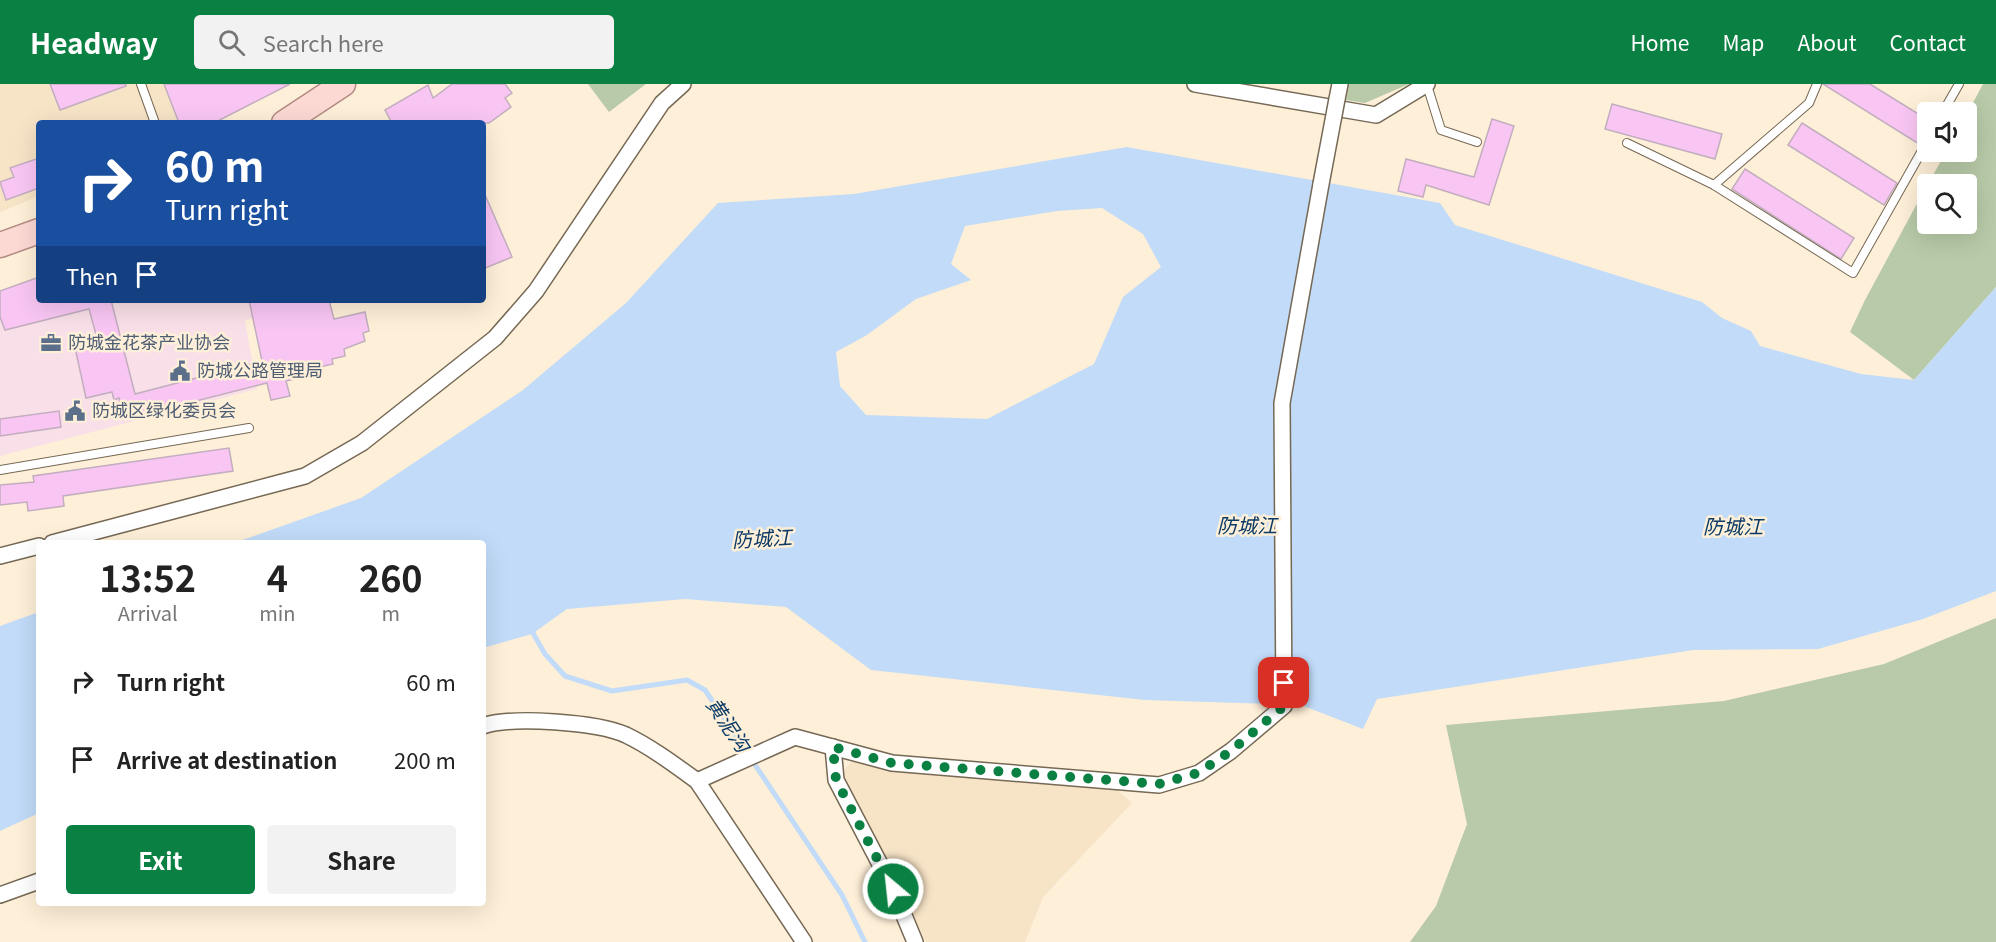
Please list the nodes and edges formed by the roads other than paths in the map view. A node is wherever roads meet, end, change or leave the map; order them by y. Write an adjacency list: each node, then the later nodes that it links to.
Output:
1 (141, 84): 10 (lane)
2 (343, 84): 11 (main road)
3 (683, 84): 20 (street)
4 (1195, 84): 5 (street)
5 (1428, 84): 12 (lane)
6 (1817, 84): 15 (lane)
7 (1959, 84): 9 (lane)
8 (1338, 92): 24 (street, bridge)
9 (1949, 102)
10 (154, 120)
11 (289, 120)
12 (1477, 142)
13 (1627, 143): 15 (lane)
14 (1917, 159): 15 (lane)
15 (1714, 185)
16 (36, 232): 17 (main road)
17 (0, 246)
18 (249, 428): 19 (lane)
19 (0, 470)
20 (63, 540)
21 (36, 547): 22 (street)
22 (0, 556)
23 (486, 725): 25 (street)
24 (833, 747): 25 (street); 29 (street)
25 (697, 781): 28 (street)
26 (36, 882): 27 (street)
27 (0, 895)
28 (804, 942)
29 (915, 942)

